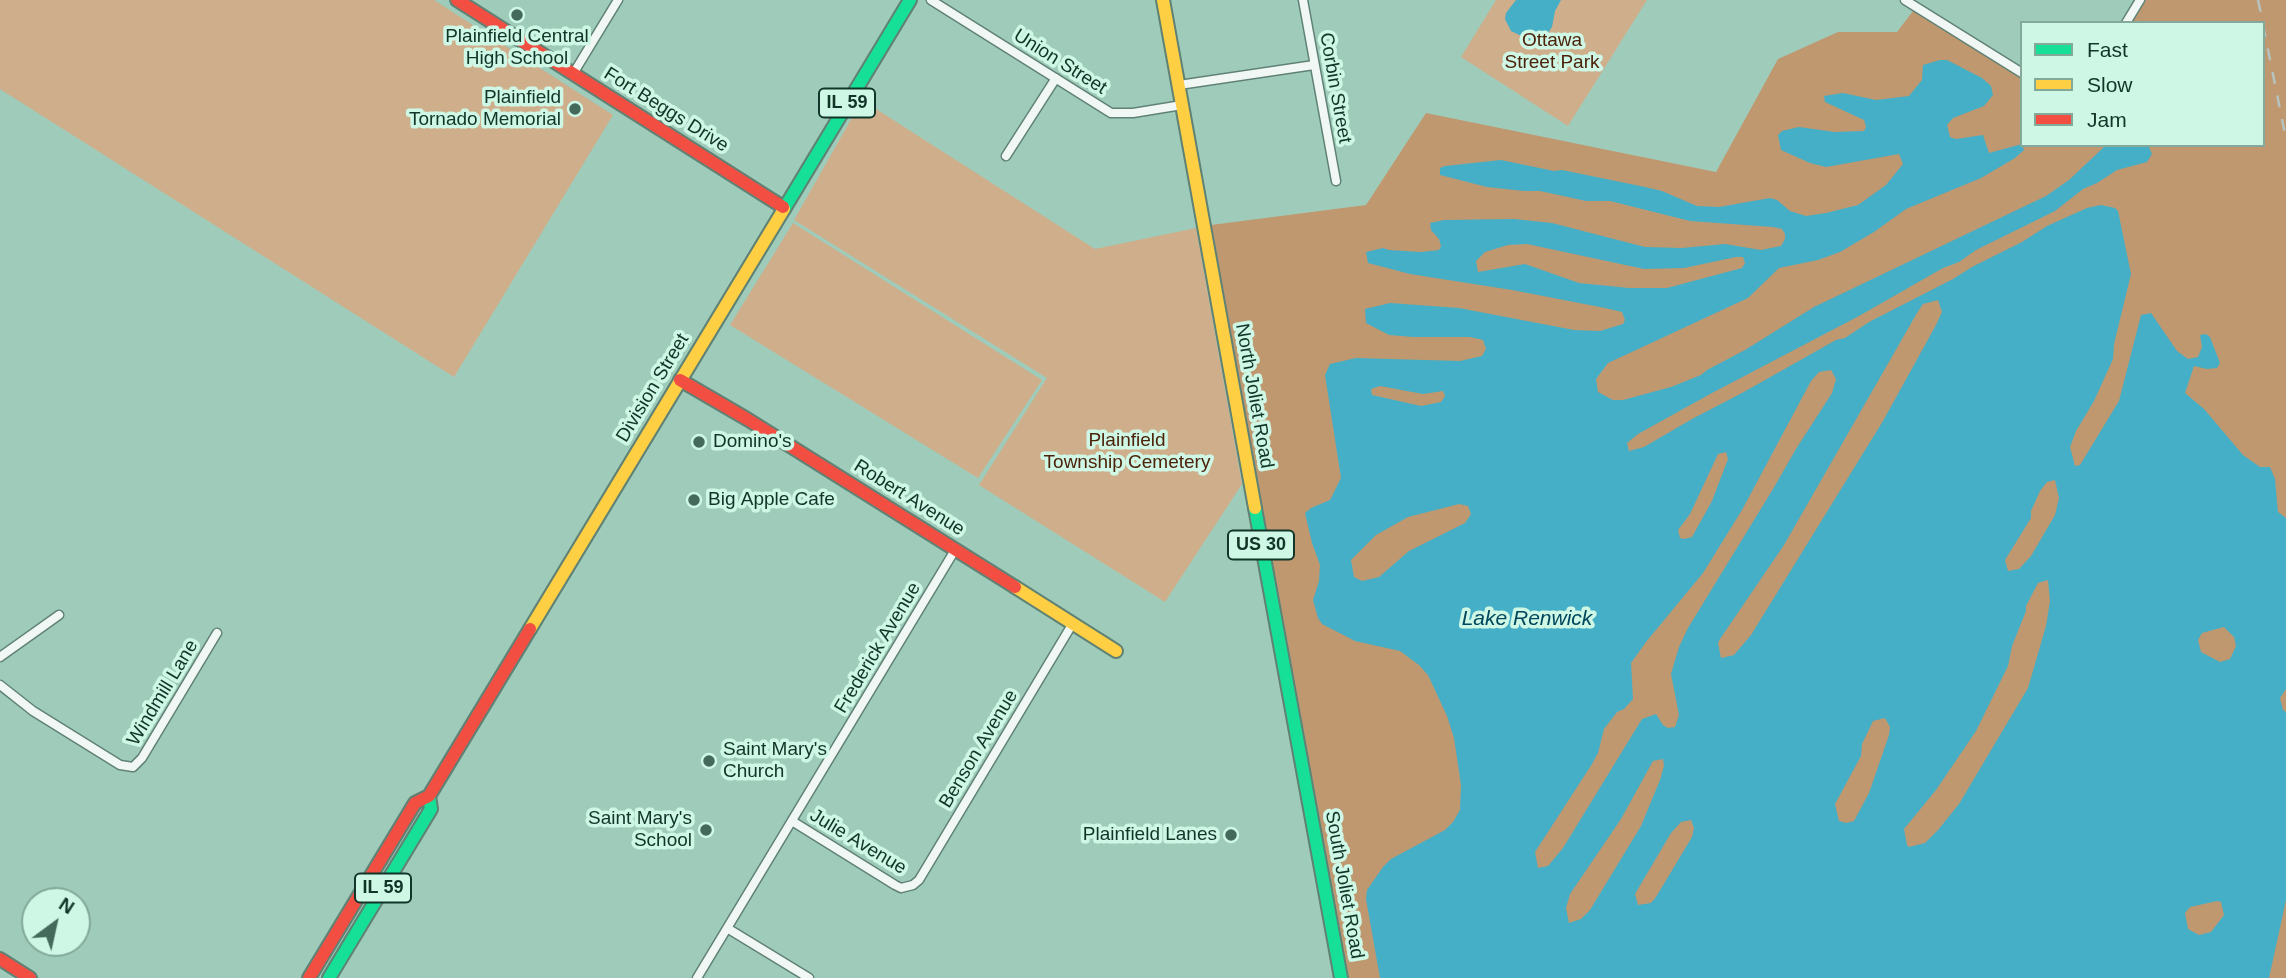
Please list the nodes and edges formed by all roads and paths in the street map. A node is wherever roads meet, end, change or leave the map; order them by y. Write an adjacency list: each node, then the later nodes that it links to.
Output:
1 (457, 0): 12 (main road, Fort Beggs Drive)
2 (618, 0): 12 (street)
3 (910, 0): 18 (main road, Division Street / IL 59)
4 (931, 0): 13 (street, Union Street)
5 (1163, 0): 14 (main road, North Joliet Road / US 30)
6 (1303, 0): 10 (street, Corbin Street)
7 (1905, 0): 11 (street)
8 (2140, 0): 9 (street)
9 (2127, 21)
10 (1314, 65): 14 (street); 17 (street, Corbin Street)
11 (2020, 72)
12 (573, 74): 18 (main road, Fort Beggs Drive)
13 (1056, 78): 15 (street, Union Street); 16 (street)
14 (1179, 85): 15 (main road, North Joliet Road / US 30)
15 (1182, 104): 28 (main road, North Joliet Road / US 30)
16 (1006, 156)
17 (1336, 181)
18 (783, 207): 19 (main road, Division Street / IL 59)
19 (680, 380): 20 (main road, Robert Avenue); 27 (main road, Division Street / IL 59)
20 (955, 550): 22 (main road, Robert Avenue); 29 (street, Frederick Avenue)
21 (59, 615): 25 (street)
22 (1073, 623): 24 (main road, Robert Avenue); 30 (street, Benson Avenue)
23 (217, 633): 26 (street, Windmill Lane)
24 (1116, 652)
25 (0, 657)
26 (0, 685)
27 (429, 796): 34 (main road, Division Street / IL 59); 35 (main road, Division Street / IL 59)
28 (1308, 799): 38 (main road, South Joliet Road / US 30)
29 (792, 821): 30 (street, Julie Avenue); 31 (street, Frederick Avenue)
30 (907, 887)
31 (727, 928): 36 (street, Frederick Avenue); 37 (street)
32 (0, 959): 33 (main road)
33 (30, 978)
34 (309, 978)
35 (329, 978)
36 (697, 978)
37 (809, 978)
38 (1341, 978)

